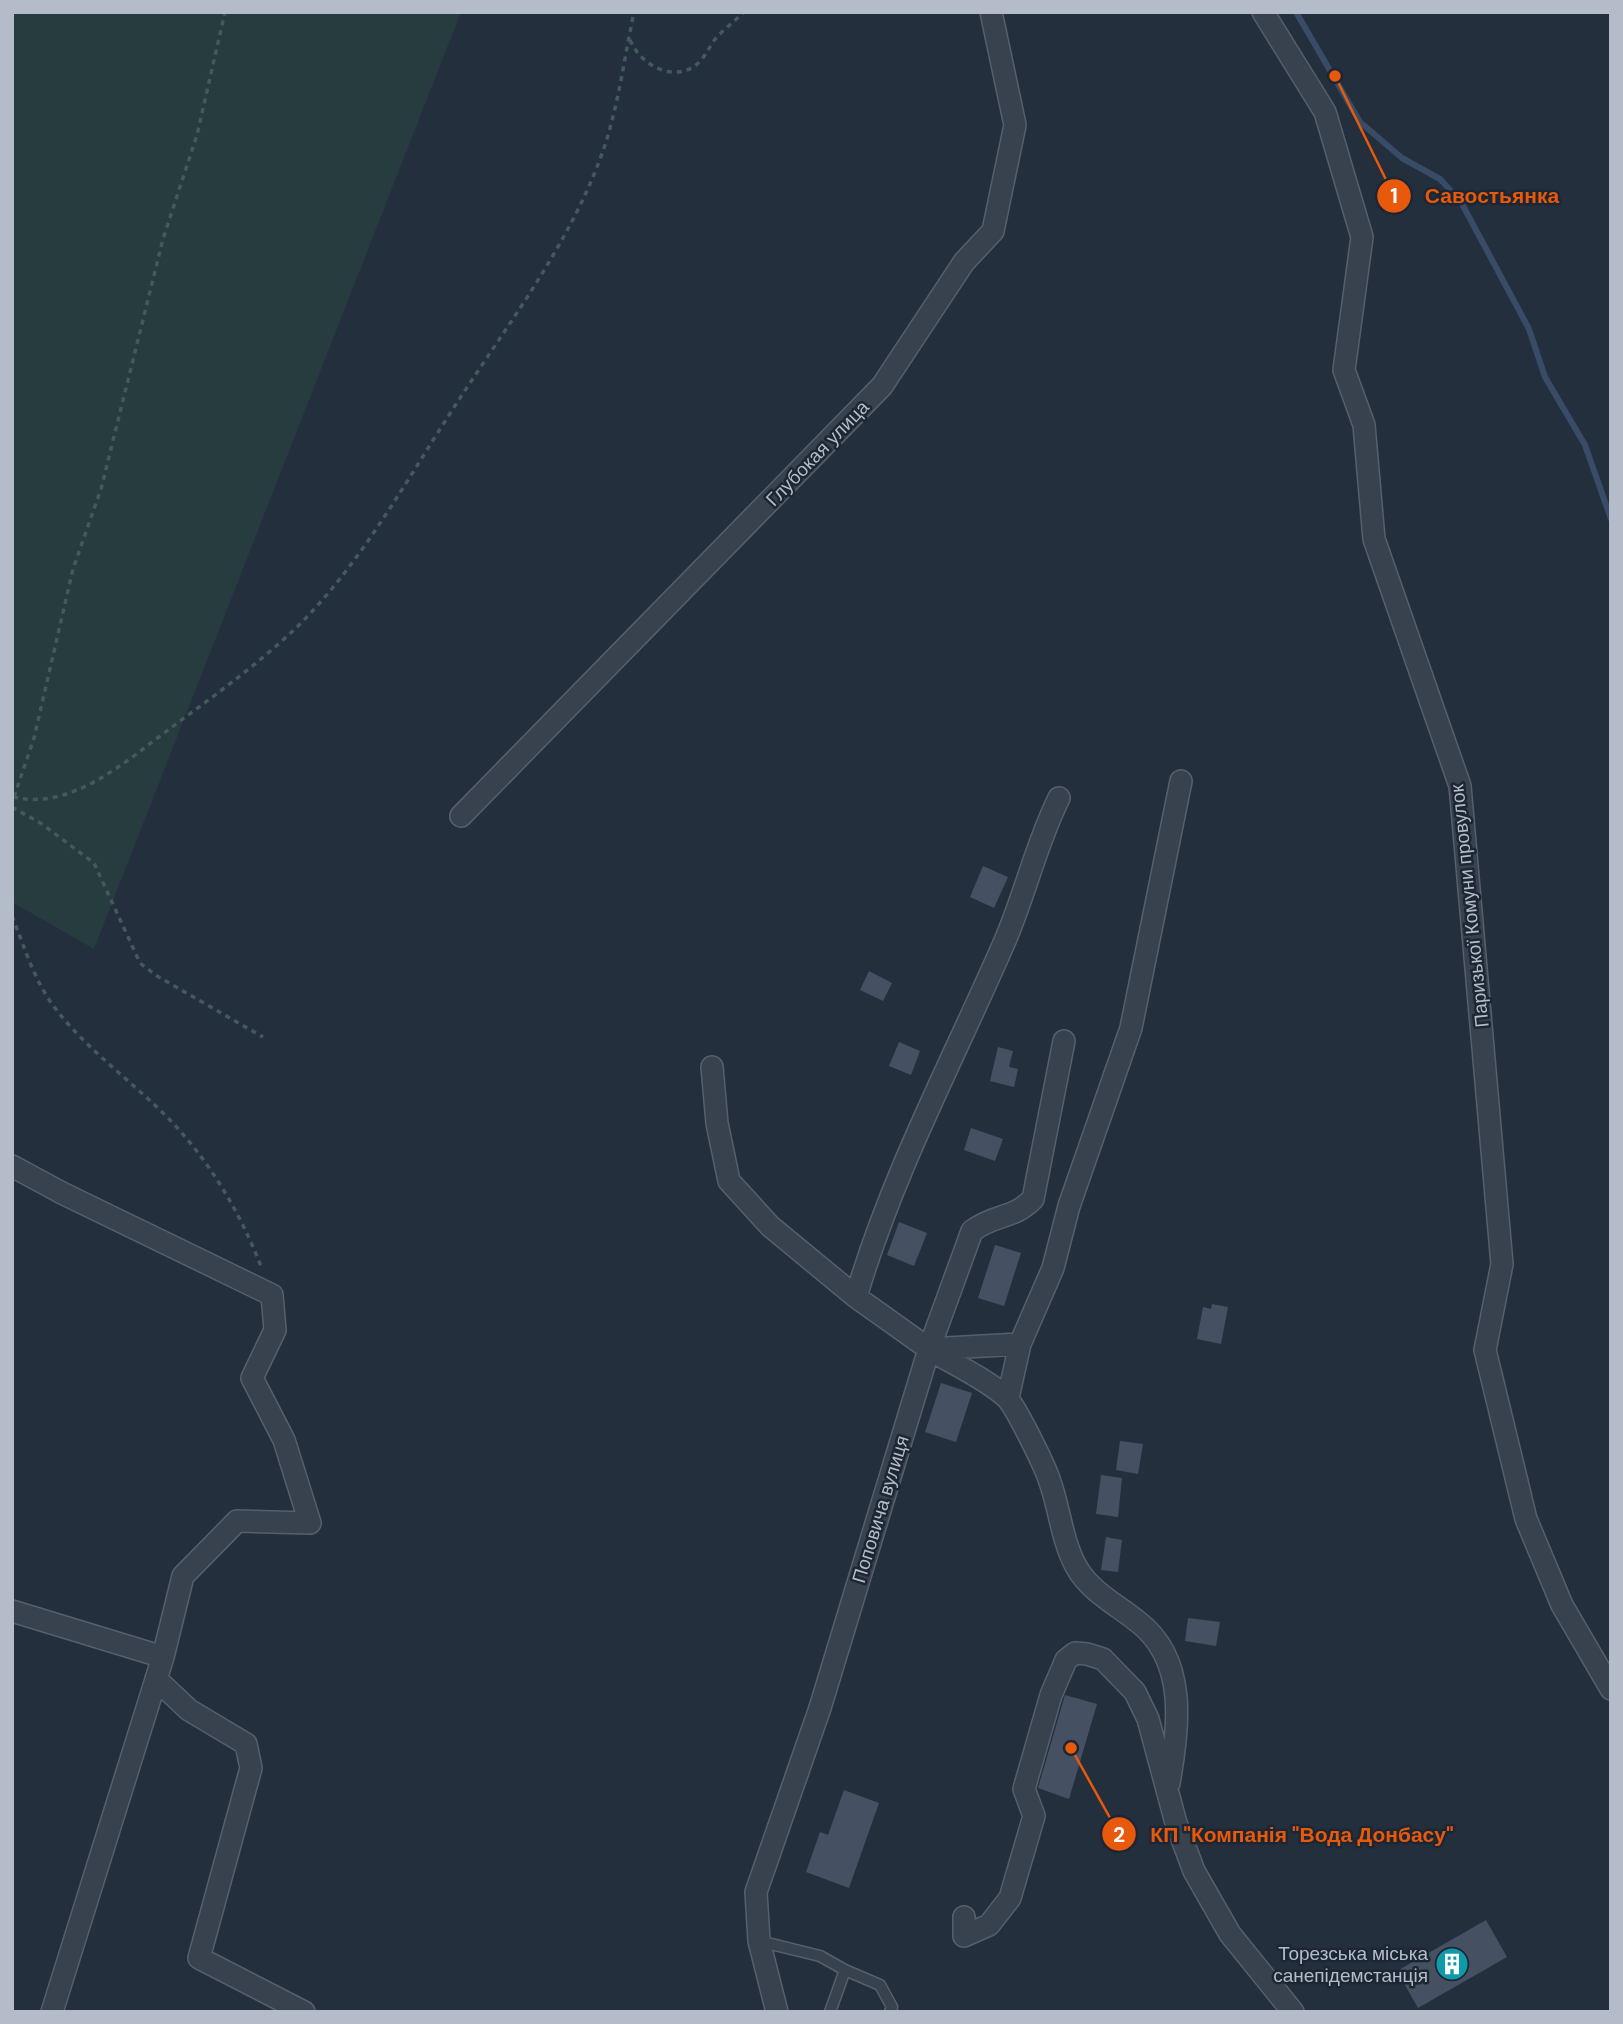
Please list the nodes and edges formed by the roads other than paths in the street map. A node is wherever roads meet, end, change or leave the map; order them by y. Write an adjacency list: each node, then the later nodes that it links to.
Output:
1 (991, 12): 5 (street, Глубокая улица)
2 (1263, 12): 16 (street, Паризької Комуни провулок)
3 (1181, 781): 10 (street)
4 (1059, 798): 9 (street)
5 (461, 816)
6 (1064, 1041): 11 (street, Поповича вулиця)
7 (712, 1067): 9 (street)
8 (12, 1166): 14 (street)
9 (856, 1297): 11 (street)
10 (1020, 1344): 11 (street); 12 (street)
11 (929, 1349): 12 (street); 19 (street, Поповича вулиця)
12 (1008, 1398): 17 (street)
13 (12, 1611): 14 (street)
14 (163, 1657): 15 (street)
15 (156, 1679): 21 (street); 22 (street)
16 (1611, 1689)
17 (1168, 1789): 18 (street); 26 (street)
18 (964, 1917)
19 (760, 1941): 20 (lane); 23 (street, Поповича вулиця)
20 (845, 1970): 24 (lane); 25 (lane)
21 (51, 2012)
22 (304, 2012)
23 (777, 2012)
24 (830, 2012)
25 (890, 2012)
26 (1293, 2012)

